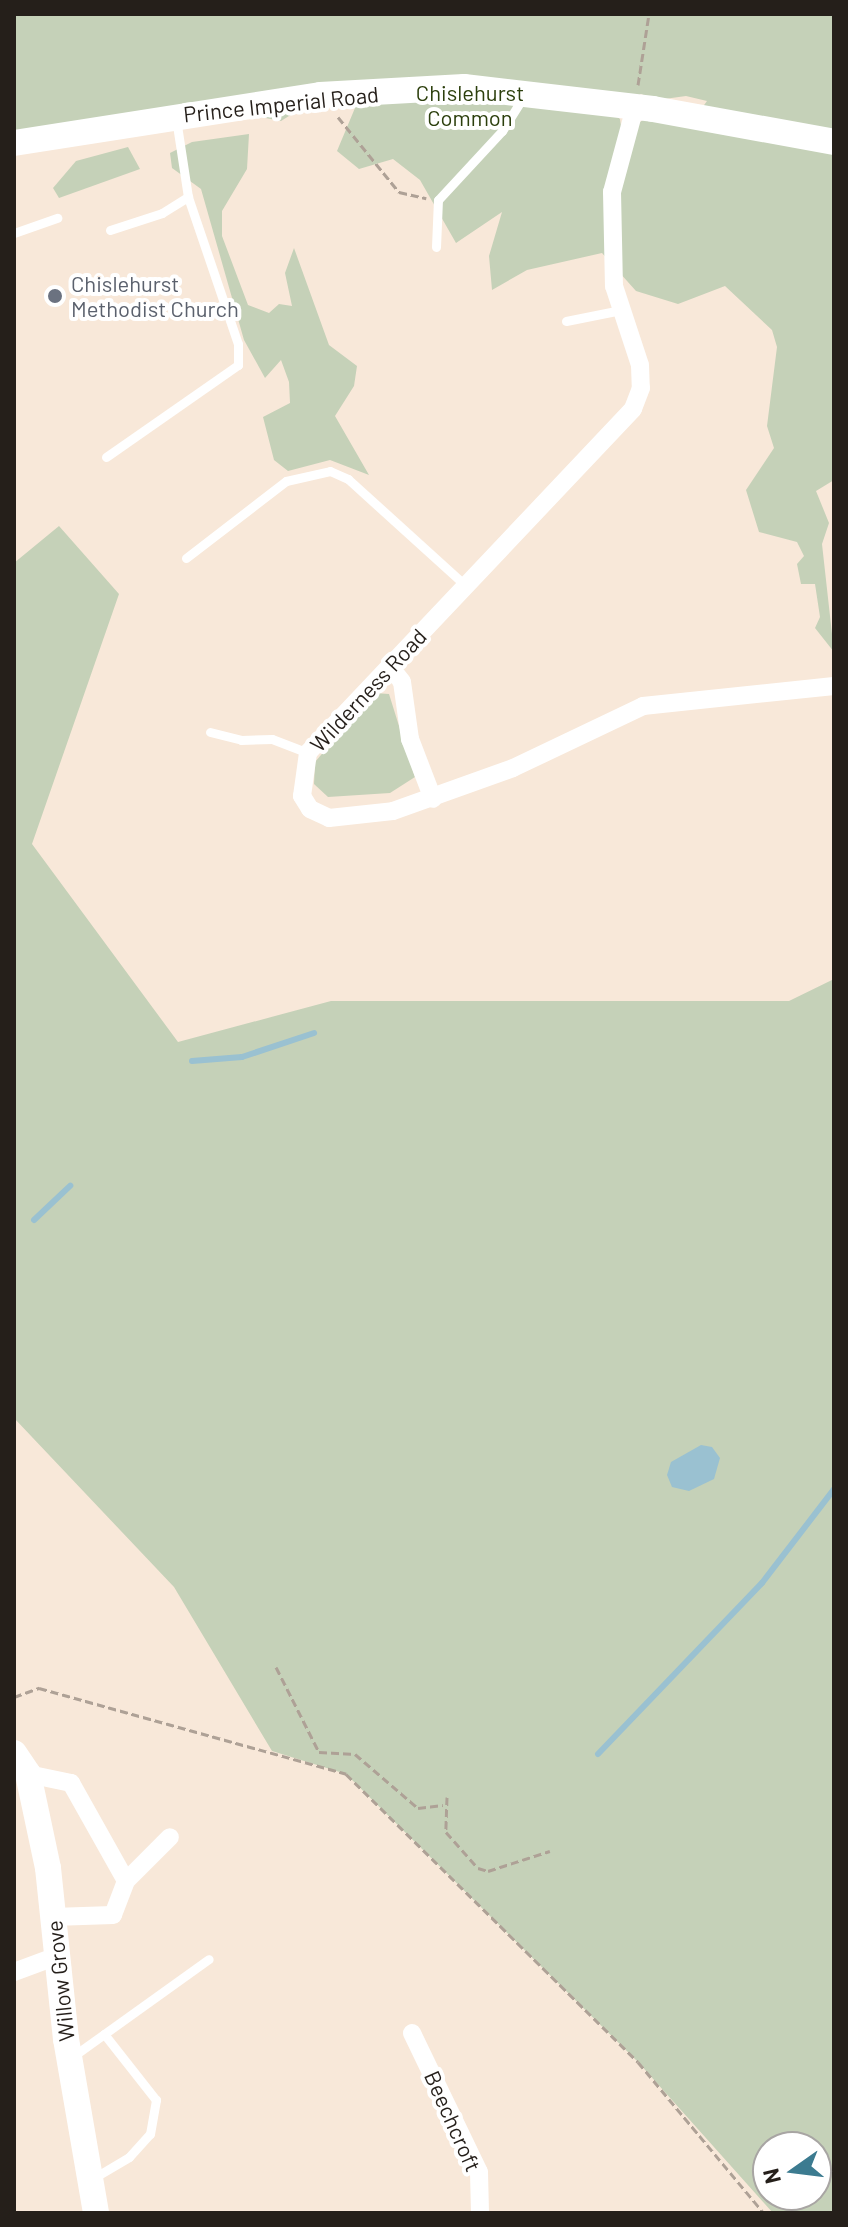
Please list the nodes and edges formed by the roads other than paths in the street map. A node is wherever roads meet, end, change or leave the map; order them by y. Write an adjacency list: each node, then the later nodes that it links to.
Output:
1 (525, 94): 2 (main road, Prince Imperial Road); 3 (main road, Prince Imperial Road); 10 (lane)
2 (635, 107): 4 (main road, Prince Imperial Road); 11 (street, Wilderness Road)
3 (175, 115): 5 (main road, Prince Imperial Road); 6 (lane)
4 (834, 142)
5 (14, 143)
6 (188, 197): 8 (lane); 13 (lane)
7 (57, 218): 9 (lane)
8 (110, 230)
9 (14, 233)
10 (436, 247)
11 (621, 310): 12 (lane); 15 (street, Wilderness Road)
12 (566, 321)
13 (106, 457)
14 (186, 558): 15 (lane)
15 (464, 584): 16 (street, Wilderness Road)
16 (392, 669): 19 (street, Wilderness Road); 20 (street)
17 (834, 686): 20 (street, Wilderness Road)
18 (210, 732): 19 (lane)
19 (308, 753): 20 (street, Wilderness Road)
20 (433, 799)
21 (21, 1763): 23 (street); 24 (main road, Willow Grove)
22 (170, 1837): 23 (street)
23 (126, 1881): 24 (street)
24 (53, 1917): 25 (main road, Willow Grove)
25 (57, 1956): 27 (street); 30 (main road, Willow Grove)
26 (209, 1959): 29 (lane)
27 (14, 1972)
28 (412, 2033): 33 (street, Beechcroft)
29 (104, 2034): 30 (lane); 31 (lane)
30 (70, 2059): 31 (main road, Willow Grove)
31 (89, 2181): 32 (main road, Willow Grove)
32 (96, 2213)
33 (480, 2213)

